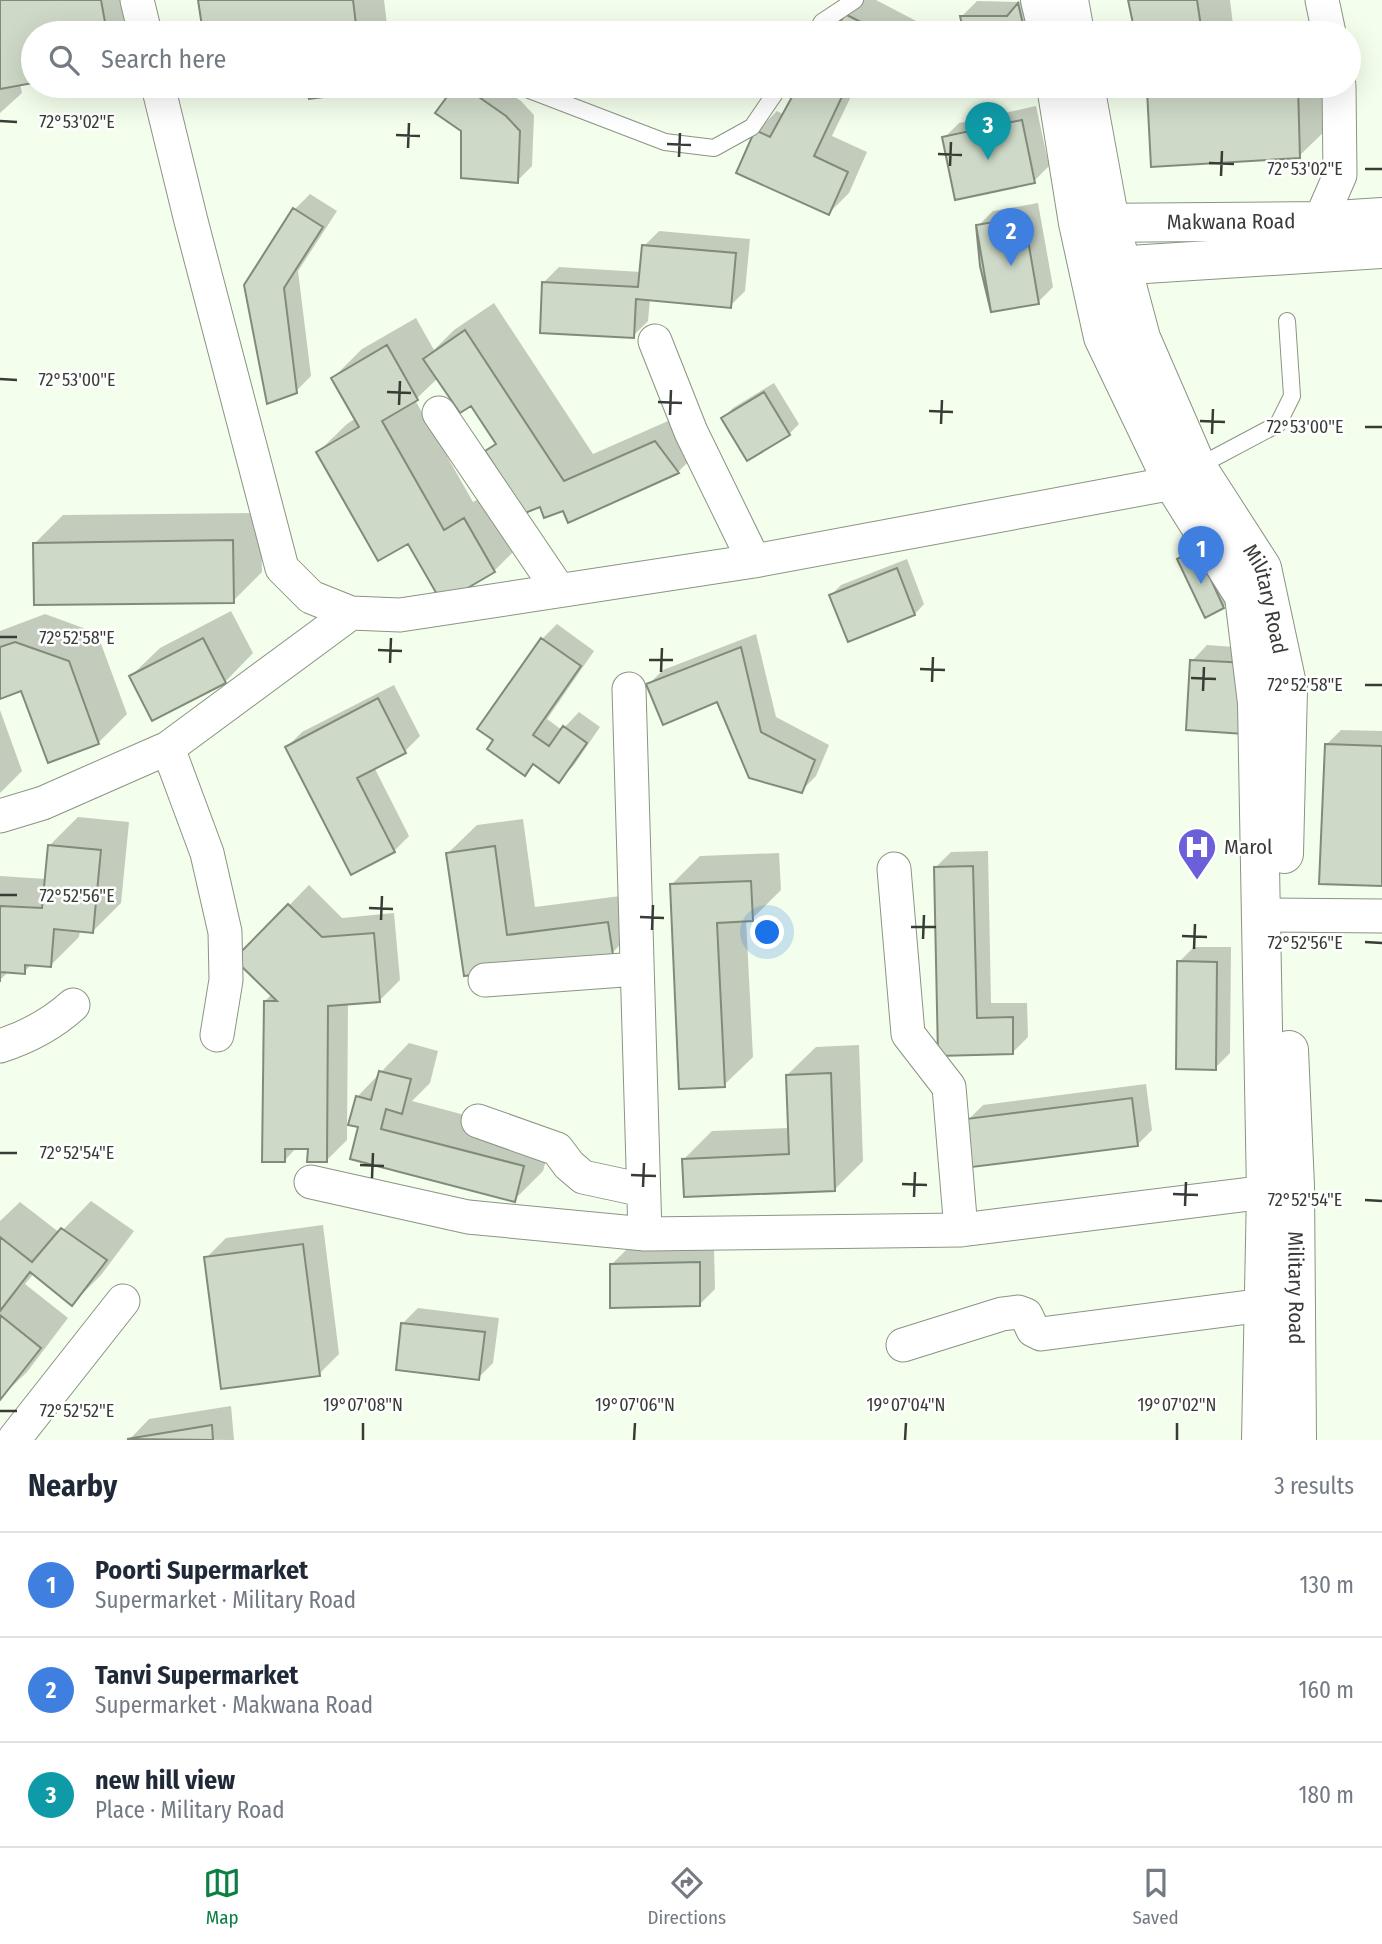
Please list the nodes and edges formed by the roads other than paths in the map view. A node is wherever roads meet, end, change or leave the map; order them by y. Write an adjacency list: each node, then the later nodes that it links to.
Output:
1 (137, 0): 6 (street)
2 (855, 0): 7 (lane)
3 (1040, 0): 8 (street)
4 (1069, 0): 9 (street)
5 (1322, 0): 10 (street)
6 (142, 21)
7 (824, 21)
8 (1045, 21)
9 (1073, 21)
10 (1326, 21)
11 (161, 98): 29 (street)
12 (550, 98): 13 (lane)
13 (772, 98)
14 (1059, 98): 18 (street)
15 (1086, 98): 18 (street, Military Road)
16 (1339, 98): 19 (street)
17 (1382, 217): 19 (street, Makwana Road)
18 (1094, 223): 20 (street, Makwana Road); 22 (street, Military Road)
19 (1319, 237): 20 (street, Makwana Road); 21 (street, Makwana Road)
20 (1274, 239): 22 (street, Makwana Road)
21 (1382, 248)
22 (1105, 267): 26 (street, Military Road)
23 (1287, 321): 26 (lane)
24 (656, 341): 27 (street)
25 (439, 414): 28 (street)
26 (1185, 475): 27 (street); 34 (street, Military Road)
27 (754, 561): 28 (street)
28 (558, 589): 29 (street)
29 (351, 613): 31 (street)
30 (629, 689): 36 (street)
31 (169, 748): 32 (street); 39 (street)
32 (0, 816)
33 (894, 869): 45 (street)
34 (1272, 915): 35 (street); 43 (street, Military Road)
35 (1382, 916)
36 (637, 969): 37 (street); 44 (street)
37 (485, 980)
38 (73, 1005): 40 (street)
39 (217, 1035)
40 (0, 1046)
41 (478, 1121): 44 (street)
42 (311, 1182): 46 (street)
43 (1281, 1189): 45 (street); 48 (street); 52 (street, Military Road)
44 (643, 1190): 46 (street)
45 (961, 1230): 46 (street)
46 (645, 1234)
47 (123, 1301): 50 (street)
48 (1264, 1305): 49 (street); 51 (street)
49 (903, 1345)
50 (11, 1434)
51 (1261, 1440)
52 (1297, 1440)

